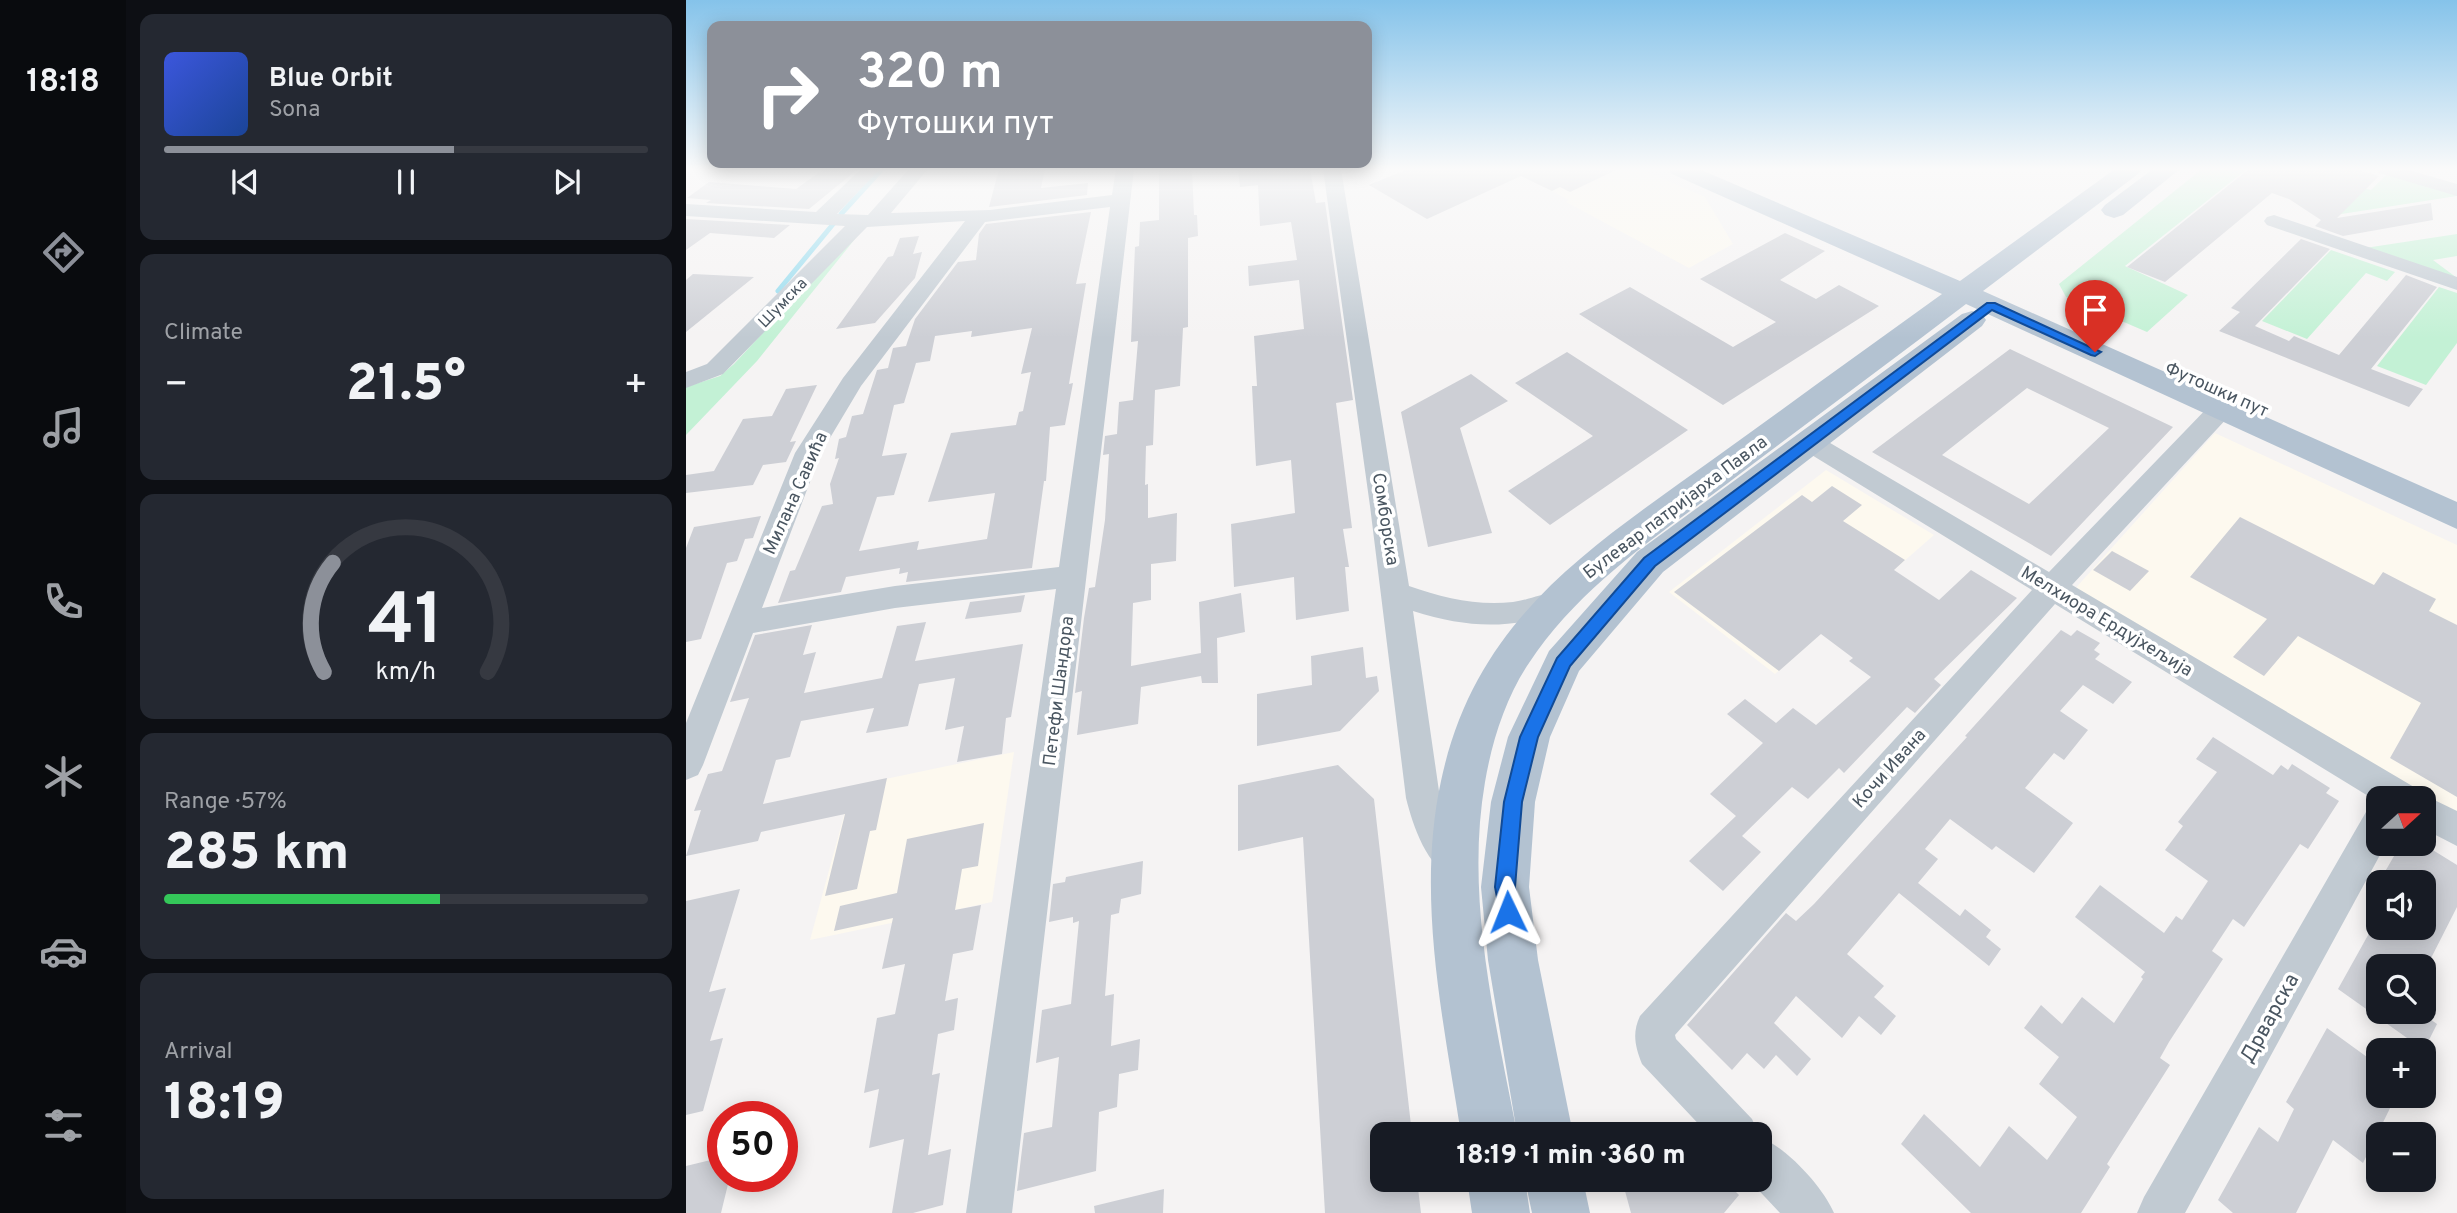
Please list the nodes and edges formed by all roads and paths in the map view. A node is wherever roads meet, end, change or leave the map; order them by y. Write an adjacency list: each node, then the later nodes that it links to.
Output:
1 (862, 226): 13 (street, Шумска)
2 (972, 226): 22 (street, Милана Савића)
3 (1119, 226): 18 (street, Петефи Шандора)
4 (1341, 226): 20 (street, Сомборска)
5 (1823, 226): 12 (main road, Футошки пут)
6 (1846, 226): 12 (main road)
7 (2066, 226): 12 (main road)
8 (2094, 226): 10 (main road)
9 (2287, 226): 11 (street)
10 (2074, 241)
11 (2457, 284)
12 (1990, 292): 14 (main road, Футошки пут); 15 (main road, Булевар патријарха Павла); 16 (main road, Футошки пут); 21 (main road, Булевар патријарха Павла)
13 (692, 380)
14 (2221, 409): 17 (main road, Футошки пут); 19 (street, Кочи Ивана)
15 (1811, 443): 19 (street, Мелхиора Ердујхељија); 30 (main road, Булевар патријарха Павла)
16 (2457, 495)
17 (2457, 516)
18 (1073, 576): 22 (street); 35 (street, Петефи Шандора)
19 (2052, 588): 24 (street, Мелхиора Ердујхељија); 31 (street, Кочи Ивана)
20 (1397, 593): 21 (street); 28 (street, Сомборска)
21 (1556, 603): 28 (main road, Булевар патријарха Павла)
22 (740, 624): 23 (street, Милана Савића)
23 (686, 765)
24 (2368, 786)
25 (2436, 821): 26 (street, Мелхиора Ердујхељија)
26 (2457, 830)
27 (2368, 856): 39 (street, Дрварска)
28 (1455, 862): 29 (main road, Булевар патријарха Павла)
29 (1487, 1122)
30 (1543, 1122)
31 (1726, 1122)
32 (1772, 1172): 38 (street)
33 (1498, 1192): 36 (main road)
34 (1557, 1192): 37 (main road)
35 (989, 1213)
36 (1502, 1213)
37 (1561, 1213)
38 (1811, 1213)
39 (2160, 1213)

